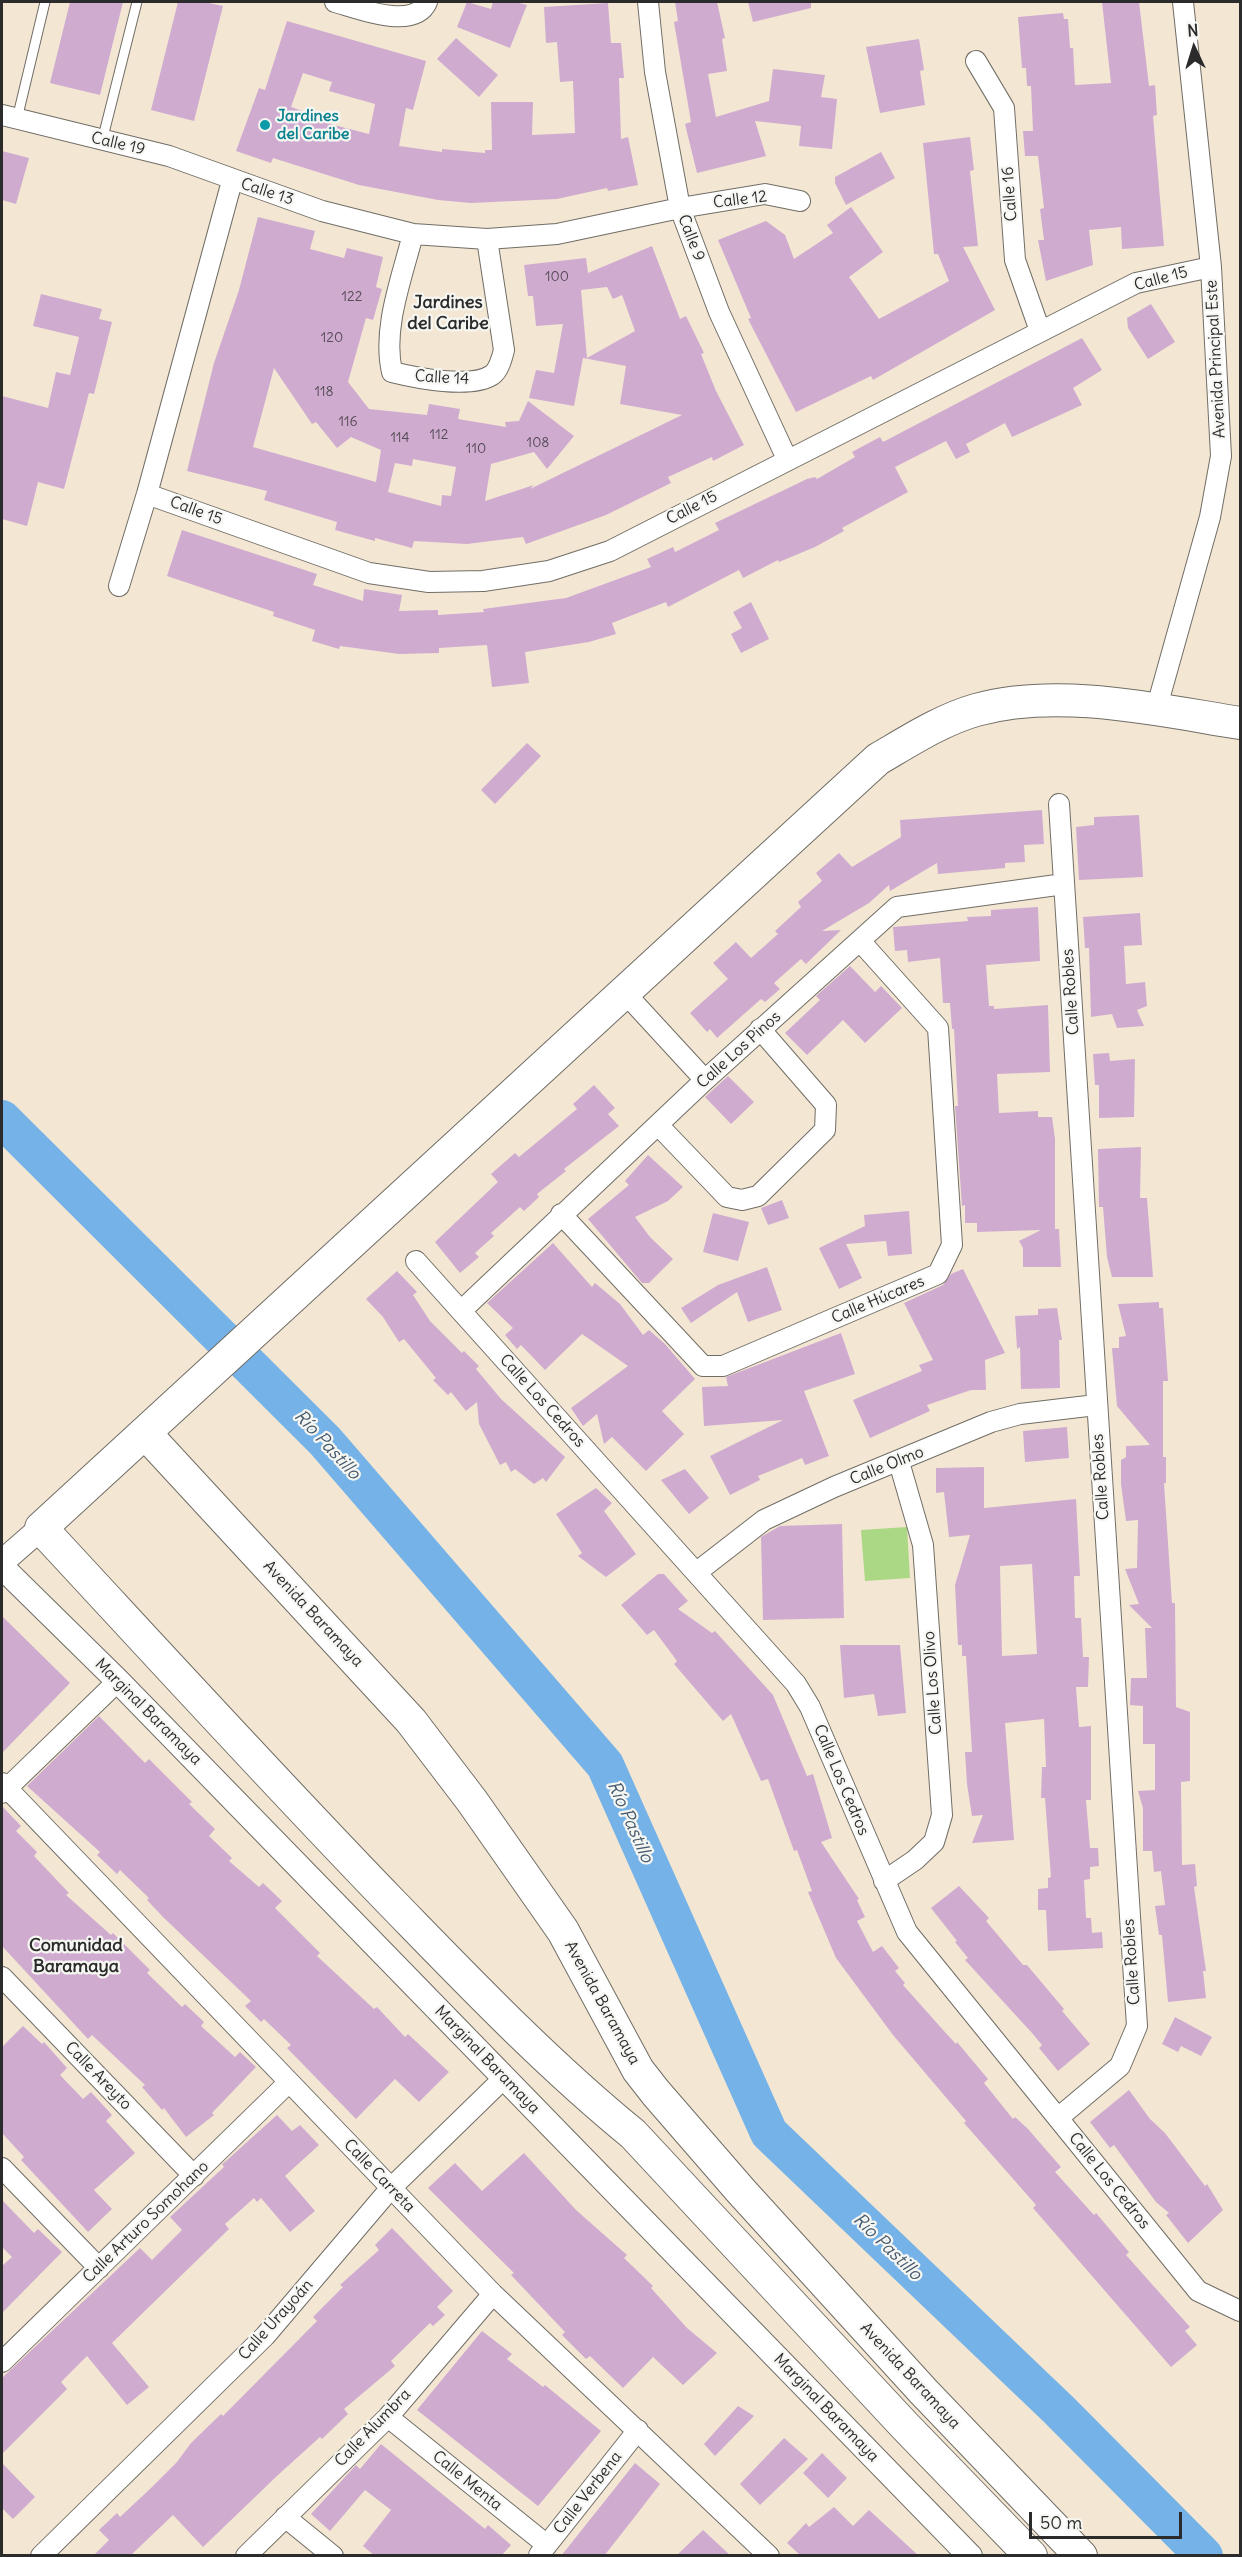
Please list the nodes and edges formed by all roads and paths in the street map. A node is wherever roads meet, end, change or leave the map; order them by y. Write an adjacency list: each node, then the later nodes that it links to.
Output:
1 (45, 2): 8 (lane)
2 (137, 2): 9 (lane)
3 (335, 2): 4 (street)
4 (427, 2)
5 (648, 2): 12 (street, Calle 9)
6 (1183, 2): 15 (street, Avenida Principal Este)
7 (976, 61): 16 (street, Calle 16)
8 (9, 117): 9 (street, Calle 19)
9 (102, 141): 10 (street, Calle 19)
10 (232, 181): 13 (street, Calle 13); 18 (street, Calle 13)
11 (800, 201): 12 (street, Calle 12)
12 (680, 208): 14 (street, Calle 13); 17 (street, Calle 9)
13 (413, 234): 14 (street, Calle 13); 14 (street, Calle 14)
14 (487, 238)
15 (1211, 267): 16 (street, Calle 15); 20 (street, Avenida Principal Este)
16 (1040, 331): 17 (street, Calle 15)
17 (787, 459): 18 (street, Calle 15)
18 (147, 494): 19 (street, Calle 13)
19 (119, 586)
20 (1156, 710): 21 (highway); 25 (highway)
21 (1231, 721)
22 (1059, 804): 23 (street, Calle Robles)
23 (1064, 884): 24 (street, Calle Los Pinos); 32 (street, Calle Robles)
24 (860, 941): 26 (street, Calle Los Pinos); 29 (street, Calle Húcares)
25 (624, 992): 27 (street); 33 (highway)
26 (760, 1029): 27 (street, Calle Los Pinos); 28 (street)
27 (705, 1080): 28 (street, Calle Los Pinos)
28 (658, 1125): 29 (street, Calle Los Pinos)
29 (561, 1215): 31 (street, Calle Los Pinos)
30 (416, 1261): 31 (street, Calle Los Cedros)
31 (461, 1311): 38 (street, Calle Los Cedros)
32 (1096, 1405): 34 (street, Calle Olmo); 45 (street, Calle Robles)
33 (145, 1433): 35 (highway); 63 (highway, Avenida Baramaya)
34 (899, 1462): 38 (street, Calle Olmo); 41 (street, Calle Los Olivo)
35 (41, 1528): 36 (street); 62 (highway)
36 (2, 1562)
37 (2, 1567): 39 (street, Marginal Baramaya)
38 (697, 1572): 41 (street, Calle Los Cedros)
39 (118, 1681): 40 (street); 43 (street, Marginal Baramaya)
40 (3, 1788): 44 (street, Calle Carreta)
41 (884, 1881): 45 (street, Calle Los Cedros)
42 (2, 1977): 47 (street, Calle Areyto)
43 (504, 2078): 48 (street, Calle Urayoán); 61 (street, Marginal Baramaya)
44 (290, 2082): 47 (street, Calle Arturo Somohano); 48 (street, Calle Carreta)
45 (1058, 2118): 51 (street, Calle Los Cedros)
46 (2, 2168): 49 (street)
47 (194, 2176): 49 (street, Calle Arturo Somohano)
48 (390, 2189): 50 (street, Calle Carreta); 57 (street, Calle Urayoán)
49 (99, 2268): 52 (street, Calle Arturo Somohano)
50 (493, 2294): 53 (street, Calle Alumbra); 54 (street, Calle Carreta)
51 (1240, 2311)
52 (2, 2359)
53 (388, 2417): 55 (street, Calle Alumbra); 56 (street, Calle Menta)
54 (638, 2430): 56 (street, Calle Verbena); 60 (street, Calle Carreta)
55 (285, 2517): 58 (street, Calle Alumbra); 59 (street)
56 (543, 2551)
57 (41, 2556)
58 (246, 2556)
59 (333, 2556)
60 (769, 2556)
61 (970, 2556)
62 (1031, 2556)
63 (1081, 2556)

